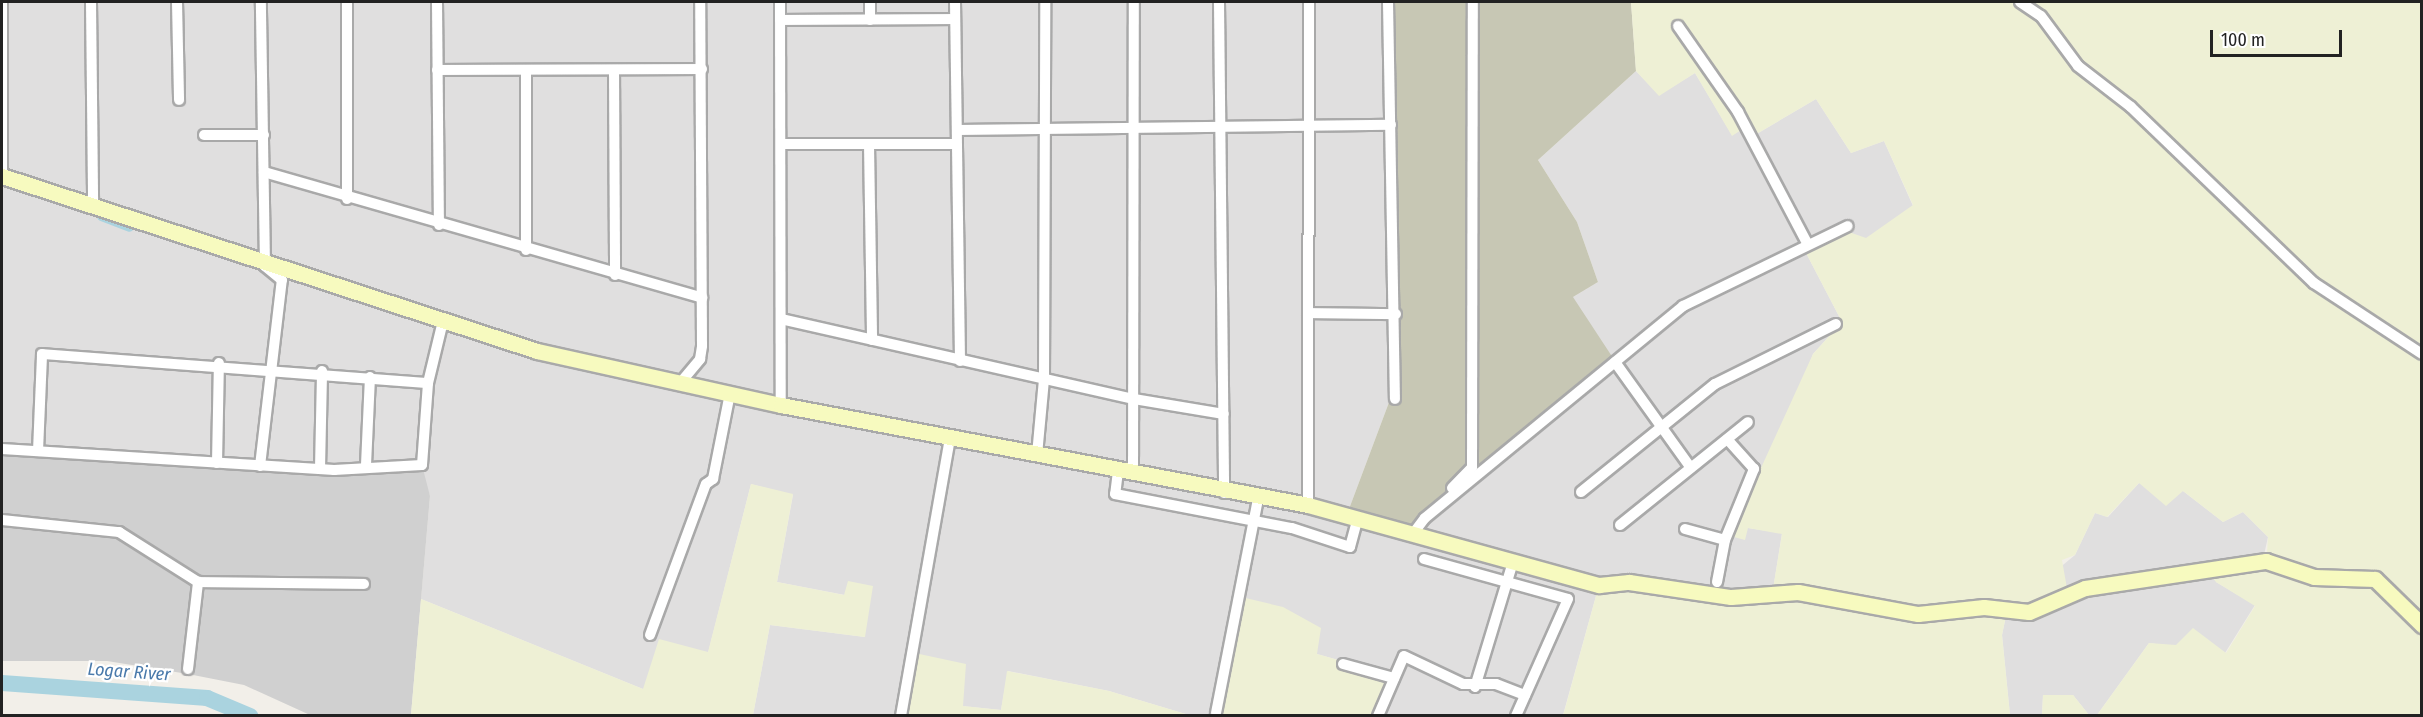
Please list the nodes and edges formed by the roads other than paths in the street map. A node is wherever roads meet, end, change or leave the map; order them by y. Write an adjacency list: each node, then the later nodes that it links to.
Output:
1 (2, 2): 39 (street)
2 (91, 2): 41 (street)
3 (177, 2): 26 (street)
4 (261, 2): 34 (street)
5 (347, 2): 40 (street)
6 (437, 2): 23 (street)
7 (700, 2): 22 (street)
8 (780, 2): 19 (street)
9 (870, 2): 20 (street)
10 (955, 2): 18 (street)
11 (1044, 2): 31 (street)
12 (1134, 2): 30 (street)
13 (1219, 2): 29 (street)
14 (1309, 2): 27 (street)
15 (1388, 2): 28 (street)
16 (1473, 2): 87 (street)
17 (2020, 2): 55 (street)
18 (955, 19): 20 (street); 32 (street)
19 (780, 20): 20 (street); 35 (street)
20 (870, 20)
21 (1678, 26): 44 (street)
22 (702, 69): 24 (street); 48 (street)
23 (437, 70): 25 (street); 42 (street)
24 (614, 70): 25 (street); 47 (street)
25 (526, 71): 45 (street)
26 (179, 100)
27 (1309, 125): 28 (street); 29 (street); 49 (street)
28 (1391, 125): 50 (street)
29 (1221, 126): 30 (street); 69 (street)
30 (1134, 128): 31 (street); 66 (street)
31 (1044, 129): 32 (street); 62 (street)
32 (957, 130): 37 (street)
33 (204, 135): 34 (street)
34 (264, 135): 38 (street)
35 (782, 144): 36 (street); 51 (street)
36 (869, 144): 37 (street); 54 (street)
37 (956, 144): 56 (street)
38 (264, 172): 40 (street); 46 (street)
39 (2, 176): 41 (street)
40 (347, 199): 42 (street)
41 (93, 205): 46 (street)
42 (439, 225): 45 (street)
43 (1848, 226): 44 (street)
44 (1807, 243): 57 (street)
45 (526, 250): 47 (street)
46 (265, 266): 52 (street); 59 (street)
47 (615, 275): 48 (street)
48 (702, 298): 63 (street)
49 (1308, 313): 50 (street); 86 (street)
50 (1396, 314): 67 (street)
51 (781, 319): 54 (street); 68 (street)
52 (443, 321): 63 (street); 64 (street)
53 (1836, 324): 71 (street)
54 (872, 340): 56 (street)
55 (2421, 354)
56 (960, 361): 62 (street)
57 (1615, 362): 71 (street); 87 (street)
58 (219, 363): 59 (street); 75 (street); 77 (street)
59 (268, 369): 60 (street); 79 (street)
60 (322, 371): 61 (street); 81 (street)
61 (370, 377): 64 (street); 78 (street)
62 (1044, 379): 66 (street); 76 (street)
63 (681, 382): 65 (street)
64 (428, 383): 78 (street)
65 (729, 396): 68 (street); 102 (street)
66 (1134, 399): 69 (street); 82 (street)
67 (1395, 399)
68 (781, 405): 73 (street)
69 (1224, 414): 84 (street)
70 (1748, 422): 72 (street)
71 (1662, 427): 80 (street); 83 (street)
72 (1727, 439): 80 (street); 94 (street)
73 (947, 446): 76 (street); 109 (street)
74 (2, 449): 75 (street)
75 (38, 451): 77 (street)
76 (1037, 455): 82 (street)
77 (217, 462): 79 (street)
78 (366, 465): 81 (street)
79 (260, 466): 81 (street)
80 (1691, 468): 91 (street)
81 (320, 469)
82 (1126, 473): 84 (street); 89 (street)
83 (1581, 492)
84 (1224, 493): 85 (street)
85 (1258, 498): 86 (street); 89 (street)
86 (1308, 505): 90 (street)
87 (1425, 518): 93 (street)
88 (2, 520): 98 (street)
89 (1255, 520): 90 (street); 108 (street)
90 (1357, 520): 93 (street)
91 (1620, 525)
92 (1685, 529): 94 (street)
93 (1412, 535): 96 (street)
94 (1725, 540): 99 (street)
95 (1424, 559): 97 (street)
96 (1513, 562): 97 (street); 101 (street)
97 (1508, 580): 106 (street); 107 (street)
98 (198, 582): 100 (street); 104 (street)
99 (1717, 582)
100 (364, 584)
101 (2421, 625)
102 (650, 635)
103 (1343, 664): 105 (street)
104 (188, 669)
105 (1394, 678): 106 (street); 110 (street)
106 (1475, 687): 107 (street)
107 (1525, 695): 111 (street)
108 (1216, 713)
109 (900, 716)
110 (1378, 716)
111 (1516, 716)

